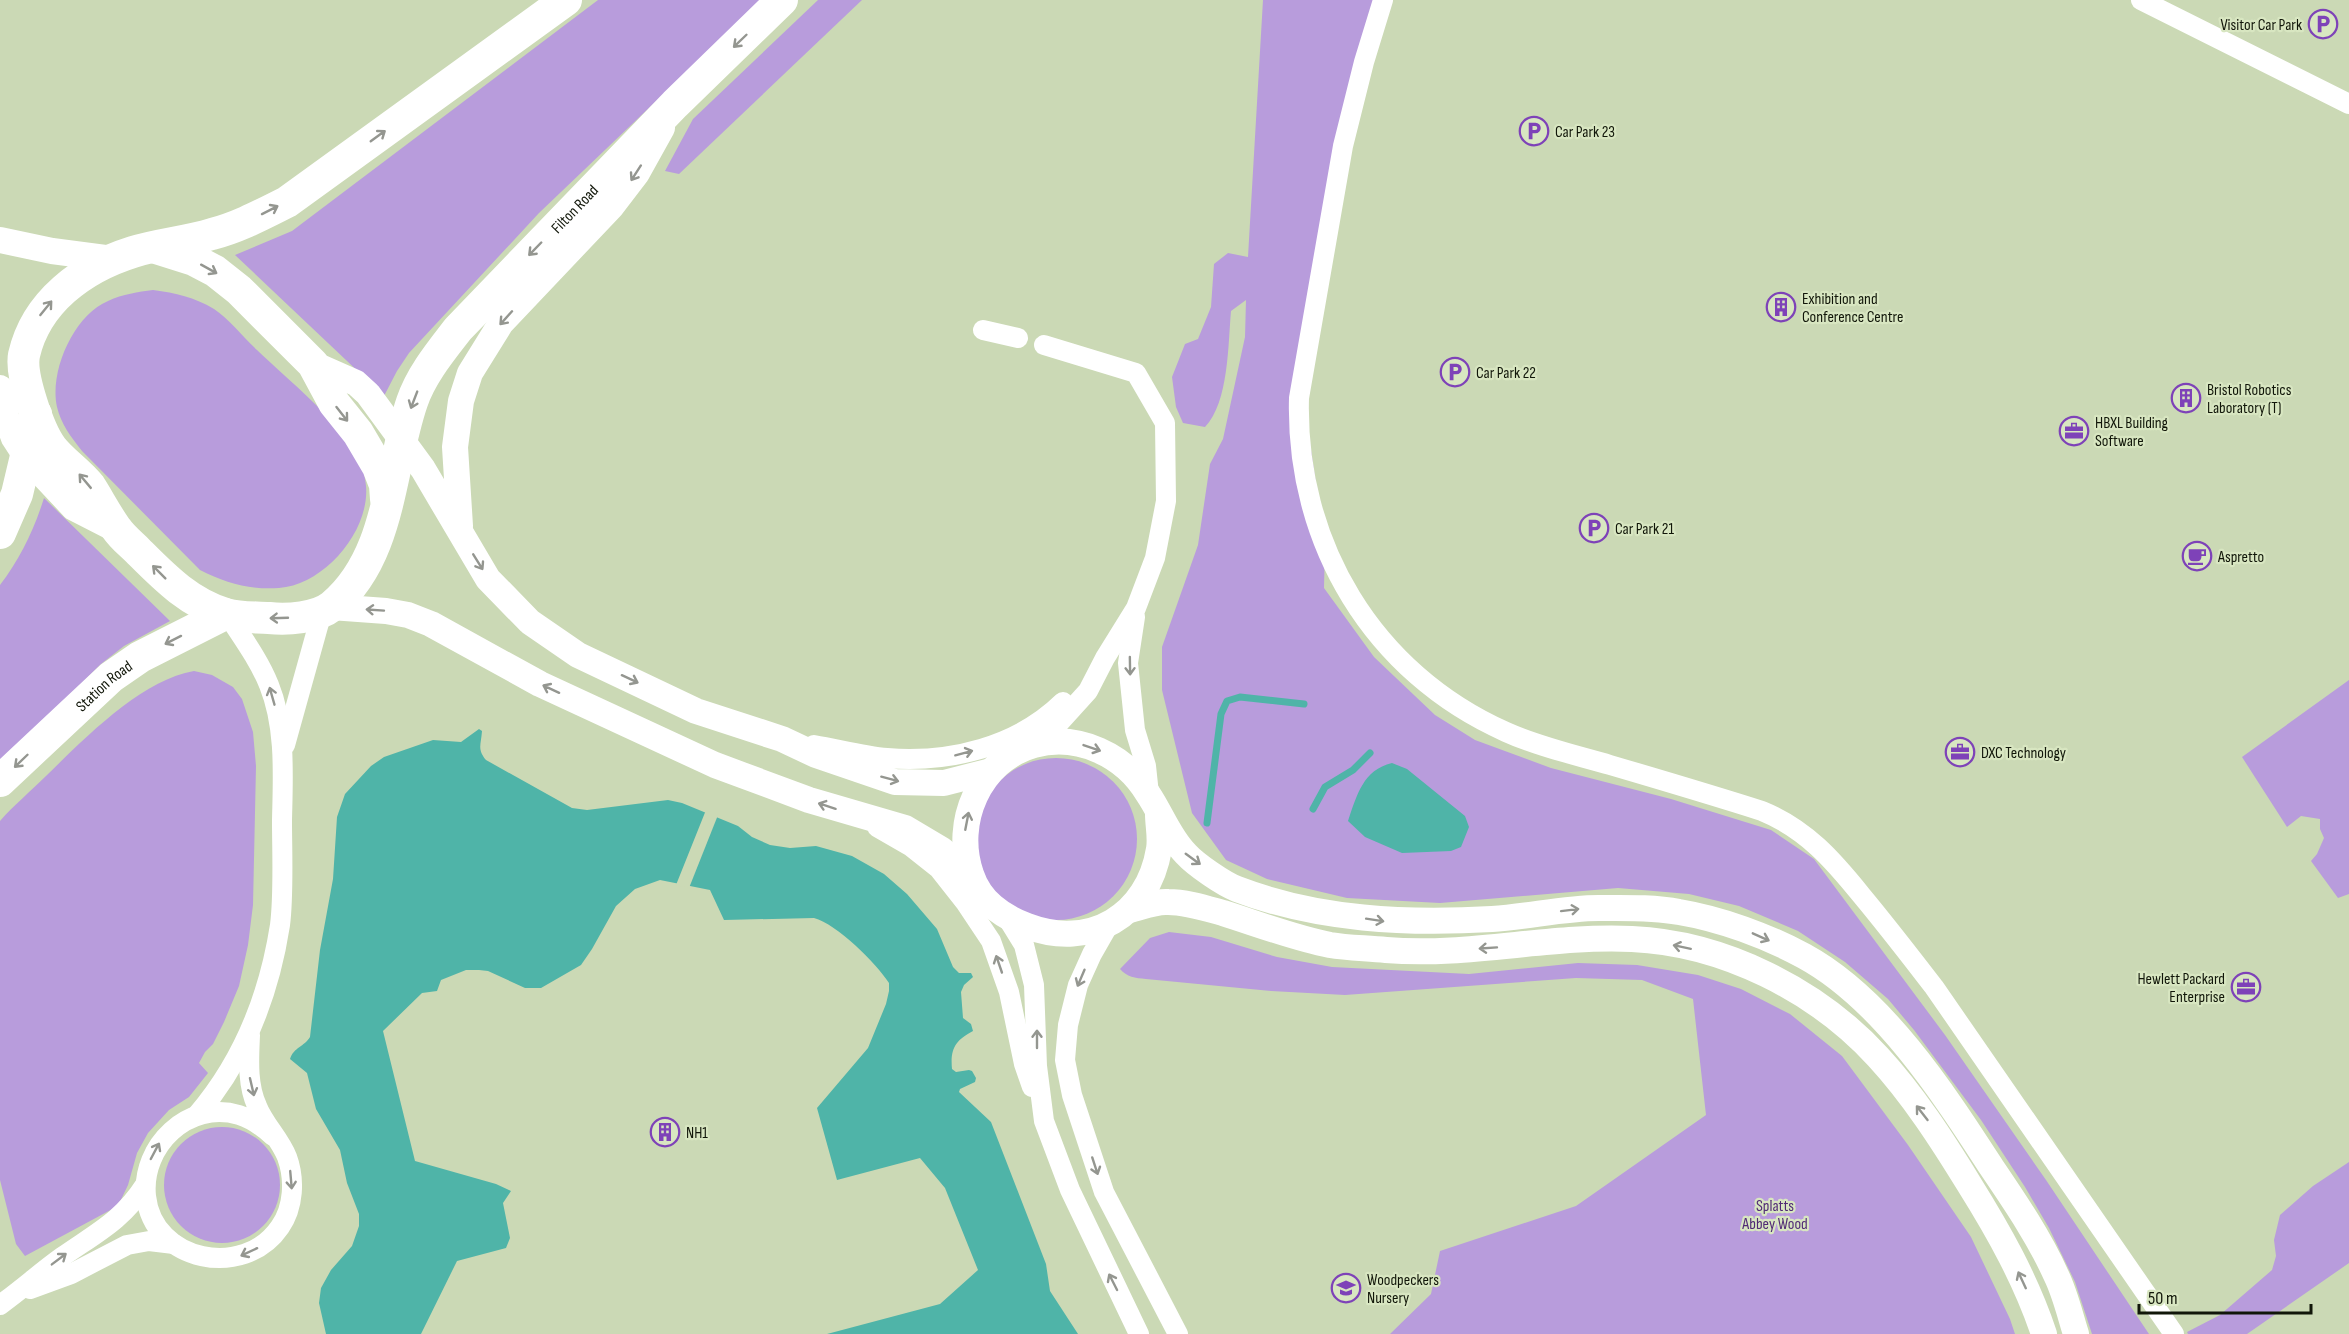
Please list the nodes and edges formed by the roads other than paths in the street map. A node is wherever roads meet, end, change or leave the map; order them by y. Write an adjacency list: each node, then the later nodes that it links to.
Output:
1 (566, 0): 8 (main road, one-way to 1)
2 (782, 0): 5 (main road, Filton Road, one-way to 5)
3 (1383, 0): 48 (street)
4 (2141, 0): 6 (street)
5 (675, 104): 16 (main road, Filton Road, one-way to 16); 21 (street, one-way to 21)
6 (2349, 104)
7 (0, 240): 9 (street)
8 (155, 247): 9 (main road); 13 (main road, one-way to 13)
9 (112, 259): 15 (main road, one-way to 9)
10 (983, 330): 11 (street)
11 (1018, 339)
12 (1044, 345): 22 (street)
13 (313, 364): 16 (street); 18 (main road, one-way to 18)
14 (0, 388): 15 (street)
15 (21, 416): 17 (main road); 19 (main road, one-way to 15)
16 (402, 442): 18 (main road, Filton Road); 21 (street)
17 (27, 458): 19 (street); 20 (main road)
18 (387, 503): 23 (main road, Filton Road)
19 (117, 530): 24 (main road, one-way to 19)
20 (0, 533)
21 (461, 534): 26 (street, one-way to 26)
22 (1136, 608): 25 (street); 31 (street, one-way to 31)
23 (326, 609): 24 (main road, one-way to 24); 28 (street); 32 (street, one-way to 23)
24 (226, 614): 28 (street, one-way to 24); 30 (main road, Station Road, one-way to 30)
25 (1105, 658): 26 (street, one-way to 25); 27 (street)
26 (782, 739): 29 (street, one-way to 29)
27 (1034, 745): 29 (street); 31 (street, one-way to 31)
28 (283, 754): 37 (street)
29 (991, 771): 33 (street, one-way to 29)
30 (0, 781)
31 (1153, 804): 34 (street); 47 (street, one-way to 47)
32 (856, 815): 33 (street); 39 (street, one-way to 32)
33 (971, 876): 35 (street)
34 (1130, 910): 36 (street); 46 (street, one-way to 34)
35 (1008, 919): 36 (street); 39 (street, one-way to 35)
36 (1108, 926): 45 (street, one-way to 45)
37 (250, 1035): 38 (street); 40 (street, one-way to 40)
38 (197, 1115): 40 (street); 41 (street, one-way to 38)
39 (1044, 1121): 44 (street, one-way to 39)
40 (273, 1136): 42 (street, one-way to 42)
41 (145, 1185): 42 (street); 43 (street, one-way to 41)
42 (174, 1244): 43 (street)
43 (7, 1300)
44 (1139, 1334)
45 (1178, 1334)
46 (2044, 1334)
47 (2076, 1334)
48 (2174, 1334)

